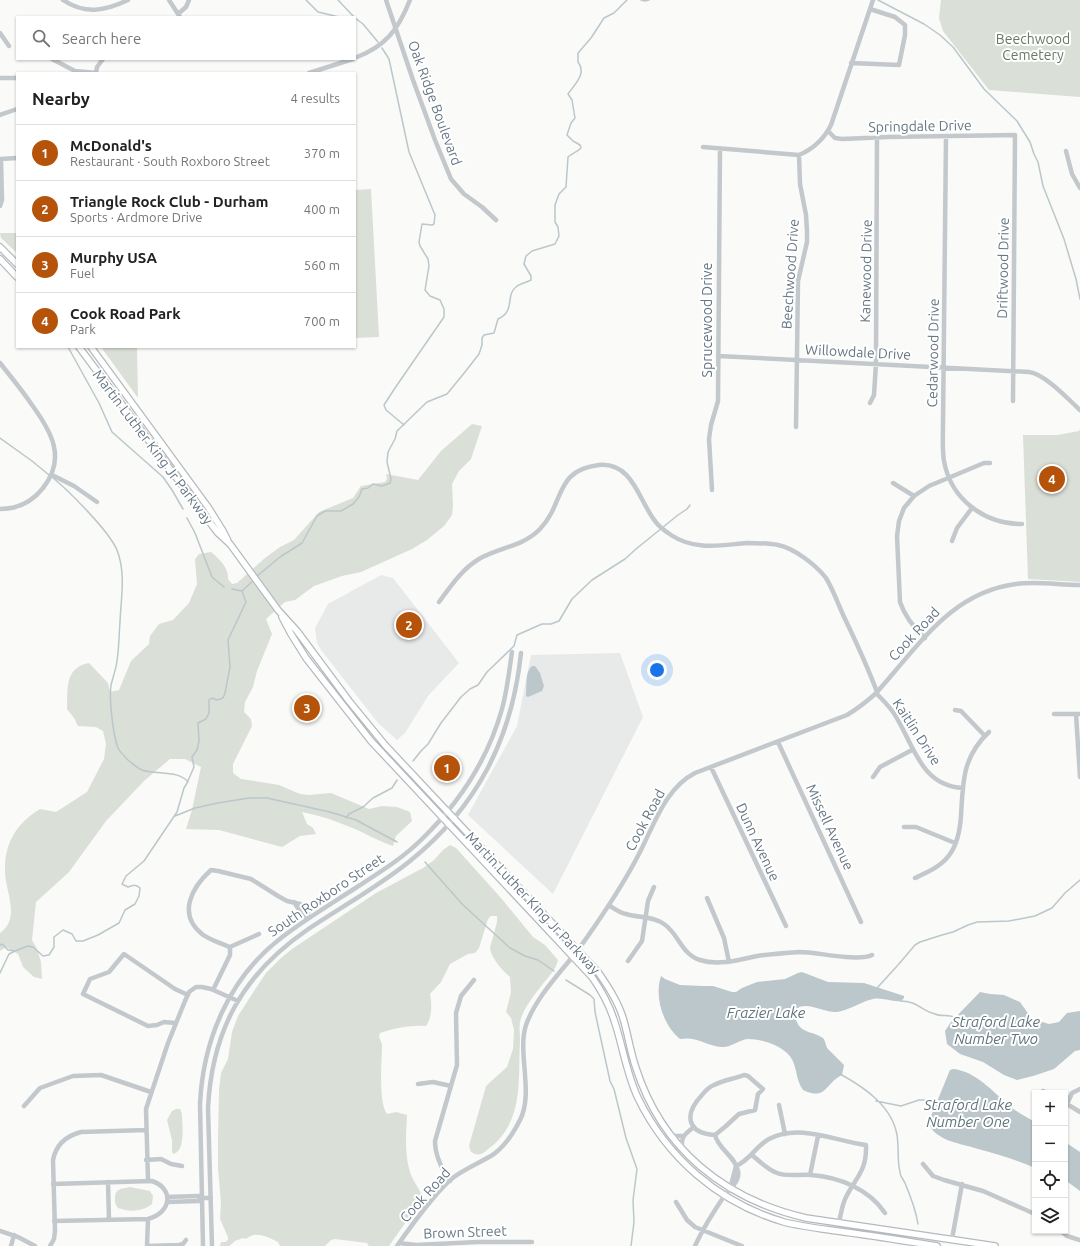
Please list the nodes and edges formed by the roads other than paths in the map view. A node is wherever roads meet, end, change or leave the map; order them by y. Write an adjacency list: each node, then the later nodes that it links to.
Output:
1 (63, 0): 2 (street)
2 (128, 0)
3 (169, 0): 9 (street)
4 (189, 0): 9 (street)
5 (386, 0): 10 (street, Oak Ridge Boulevard)
6 (410, 0): 10 (street)
7 (873, 0): 8 (street)
8 (870, 9): 17 (street); 17 (street)
9 (179, 16)
10 (396, 29): 13 (street); 37 (street, Oak Ridge Boulevard)
11 (0, 33): 12 (street)
12 (9, 46)
13 (356, 58)
14 (54, 60): 18 (street)
15 (102, 60): 19 (street)
16 (351, 60): 20 (street)
17 (851, 63): 25 (street)
18 (89, 72)
19 (96, 72)
20 (312, 72)
21 (0, 78): 22 (street)
22 (16, 78)
23 (16, 108): 24 (street)
24 (0, 115)
25 (828, 132): 28 (street, Springdale Drive); 32 (street)
26 (1015, 135): 27 (street, Springdale Drive); 49 (street, Driftwood Drive)
27 (946, 136): 28 (street, Springdale Drive); 48 (street, Cedarwood Drive)
28 (877, 137): 47 (street, Kanewood Drive)
29 (703, 147): 30 (street)
30 (720, 149): 32 (street); 44 (street, Sprucewood Drive)
31 (1066, 151): 35 (street)
32 (799, 155): 45 (street, Beechwood Drive)
33 (16, 158): 34 (street)
34 (1, 159): 36 (street)
35 (1080, 188)
36 (0, 206)
37 (496, 220)
38 (0, 247): 40 (main road)
39 (0, 259): 41 (main road)
40 (16, 263)
41 (16, 276)
42 (80, 348): 65 (main road, Martin Luther King Jr Parkway)
43 (92, 348): 65 (main road, Martin Luther King Jr Parkway)
44 (718, 356): 45 (street, Willowdale Drive); 58 (street, Sprucewood Drive)
45 (797, 360): 47 (street, Willowdale Drive); 53 (street, Beechwood Drive)
46 (0, 363): 55 (street)
47 (875, 364): 48 (street, Willowdale Drive); 51 (street, Kanewood Drive)
48 (944, 367): 49 (street, Willowdale Drive); 56 (street, Cedarwood Drive)
49 (1013, 371): 50 (street, Driftwood Drive); 52 (street, Willowdale Drive)
50 (1013, 401)
51 (870, 403)
52 (1080, 410)
53 (796, 427)
54 (990, 463): 56 (street)
55 (52, 475): 60 (street); 62 (street)
56 (949, 478): 59 (street); 61 (street, Cedarwood Drive)
57 (893, 483): 59 (street)
58 (712, 490)
59 (914, 496): 69 (street)
60 (97, 502)
61 (972, 508): 63 (street, Cedarwood Drive); 64 (street)
62 (0, 509)
63 (1022, 524)
64 (952, 541)
65 (230, 544): 68 (main road, Martin Luther King Jr Parkway)
66 (1080, 585): 69 (street, Cook Road)
67 (439, 602): 72 (street, Kaitlin Drive)
68 (278, 610): 82 (main road, Martin Luther King Jr Parkway); 83 (main road, Martin Luther King Jr Parkway)
69 (925, 638): 72 (street, Cook Road)
70 (512, 652): 82 (street, South Roxboro Street)
71 (521, 653): 84 (street, South Roxboro Street)
72 (877, 692): 76 (street, Cook Road); 77 (street, Kaitlin Drive)
73 (955, 710): 81 (street)
74 (1054, 714): 75 (street)
75 (1078, 714): 80 (street)
76 (778, 742): 78 (street, Cook Road); 94 (street, Missell Avenue)
77 (912, 750): 79 (street); 81 (street, Kaitlin Drive)
78 (711, 767): 91 (street, Cook Road); 95 (street, Dunn Avenue)
79 (873, 778)
80 (1080, 778)
81 (963, 788): 87 (street)
82 (447, 812): 83 (street, South Roxboro Street); 84 (main road, Martin Luther King Jr Parkway)
83 (442, 818): 85 (main road, Martin Luther King Jr Parkway); 92 (street, South Roxboro Street)
84 (454, 818): 85 (street, South Roxboro Street); 98 (main road, Martin Luther King Jr Parkway)
85 (448, 825): 100 (main road, Martin Luther King Jr Parkway); 107 (street, South Roxboro Street)
86 (904, 826): 87 (street)
87 (955, 843): 88 (street)
88 (915, 878)
89 (654, 886): 93 (street)
90 (707, 898): 102 (street)
91 (610, 906): 93 (street); 98 (street, Cook Road)
92 (307, 917): 97 (street); 106 (street, South Roxboro Street)
93 (646, 918): 101 (street); 102 (street)
94 (861, 922)
95 (786, 926)
96 (259, 934): 97 (street)
97 (230, 947): 104 (street)
98 (578, 950): 100 (street, Cook Road); 121 (main road, Martin Luther King Jr Parkway)
99 (872, 955): 102 (street)
100 (573, 956): 133 (street, Cook Road); 139 (main road, Martin Luther King Jr Parkway)
101 (628, 961)
102 (728, 962)
103 (474, 980): 110 (street)
104 (213, 990): 105 (street); 106 (street)
105 (188, 995): 108 (street); 108 (street)
106 (229, 997): 107 (street); 140 (street, South Roxboro Street)
107 (238, 1001): 141 (street, South Roxboro Street)
108 (175, 1024): 112 (street)
109 (418, 1084): 110 (street)
110 (451, 1086): 133 (street)
111 (1080, 1089): 113 (street)
112 (151, 1092): 116 (street); 119 (street)
113 (1068, 1100)
114 (779, 1105): 120 (street)
115 (1068, 1105): 117 (street)
116 (24, 1106)
117 (1080, 1112)
118 (694, 1127): 122 (street); 122 (street); 123 (street)
119 (146, 1130): 127 (street); 135 (street)
120 (785, 1134): 124 (street); 126 (street)
121 (671, 1135): 123 (street); 125 (main road, Martin Luther King Jr Parkway)
122 (715, 1135): 130 (street)
123 (684, 1136): 125 (street)
124 (818, 1136): 131 (street); 137 (street)
125 (682, 1148): 138 (main road, Martin Luther King Jr Parkway)
126 (752, 1155): 130 (street); 131 (street)
127 (146, 1160): 129 (street); 132 (street)
128 (923, 1164): 136 (street)
129 (182, 1166)
130 (736, 1166): 138 (street)
131 (810, 1175): 137 (street)
132 (148, 1180): 134 (street); 142 (street)
133 (450, 1181): 158 (street, Cook Road)
134 (108, 1182): 135 (street); 147 (street)
135 (53, 1184): 148 (street)
136 (962, 1184): 145 (street); 154 (street)
137 (852, 1186): 144 (street); 149 (street)
138 (730, 1188): 139 (street); 149 (main road, Martin Luther King Jr Parkway)
139 (725, 1196): 151 (street); 167 (main road, Martin Luther King Jr Parkway)
140 (202, 1198): 141 (street); 142 (street); 163 (street, South Roxboro Street)
141 (211, 1198): 164 (street, South Roxboro Street)
142 (167, 1199): 146 (street)
143 (676, 1202): 151 (street)
144 (885, 1213)
145 (1032, 1213)
146 (148, 1219): 147 (street); 162 (street)
147 (109, 1220): 148 (street)
148 (54, 1221): 161 (street)
149 (839, 1222): 154 (main road, Martin Luther King Jr Parkway)
150 (0, 1231): 153 (street)
151 (704, 1231): 165 (street); 166 (street)
152 (1065, 1234): 156 (street)
153 (14, 1235): 159 (street); 160 (street)
154 (952, 1239): 168 (main road, Martin Luther King Jr Parkway)
155 (186, 1240): 162 (street)
156 (1080, 1240)
157 (532, 1242): 158 (street, Brown Street)
158 (398, 1244)
159 (10, 1246)
160 (36, 1246)
161 (50, 1246)
162 (147, 1246)
163 (203, 1246)
164 (212, 1246)
165 (695, 1246)
166 (742, 1246)
167 (937, 1246)
168 (995, 1246)

